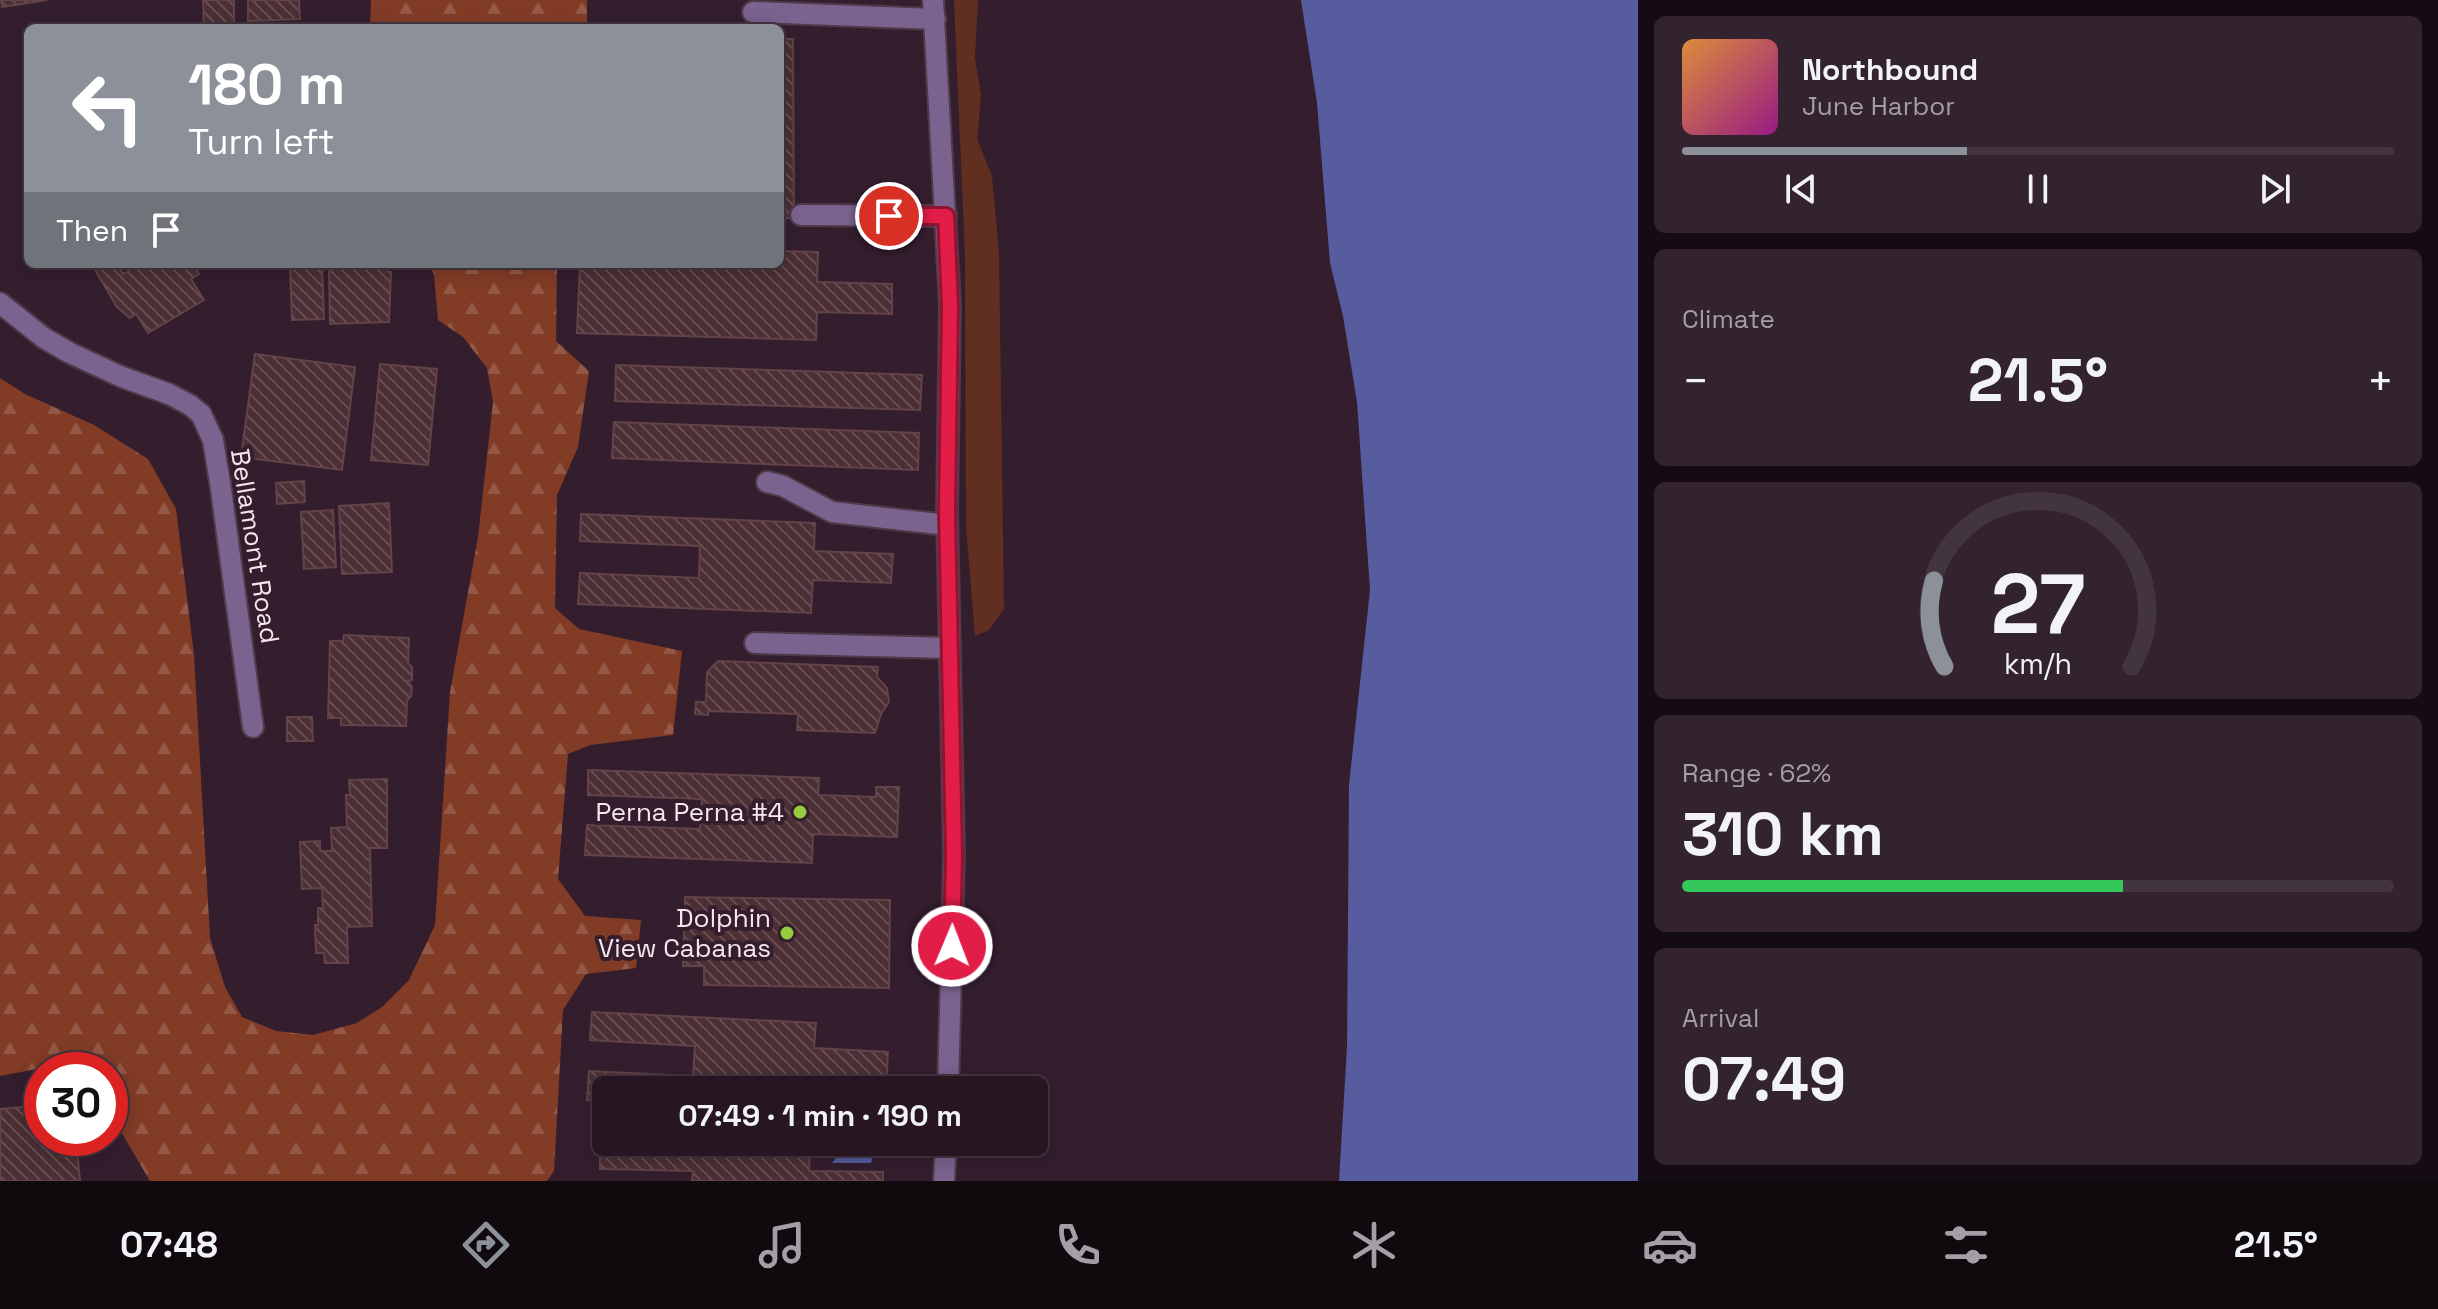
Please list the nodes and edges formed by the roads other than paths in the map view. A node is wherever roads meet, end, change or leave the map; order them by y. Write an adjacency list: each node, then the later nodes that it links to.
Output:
1 (934, 10): 2 (street); 4 (street)
2 (753, 12)
3 (801, 215): 4 (street)
4 (946, 216): 7 (street)
5 (0, 303): 10 (street, Bellamont Road)
6 (767, 482): 7 (street)
7 (947, 525): 9 (street)
8 (755, 643): 9 (street)
9 (950, 648): 11 (street)
10 (253, 727)
11 (948, 1076)
12 (945, 1156): 13 (street)
13 (944, 1181)

